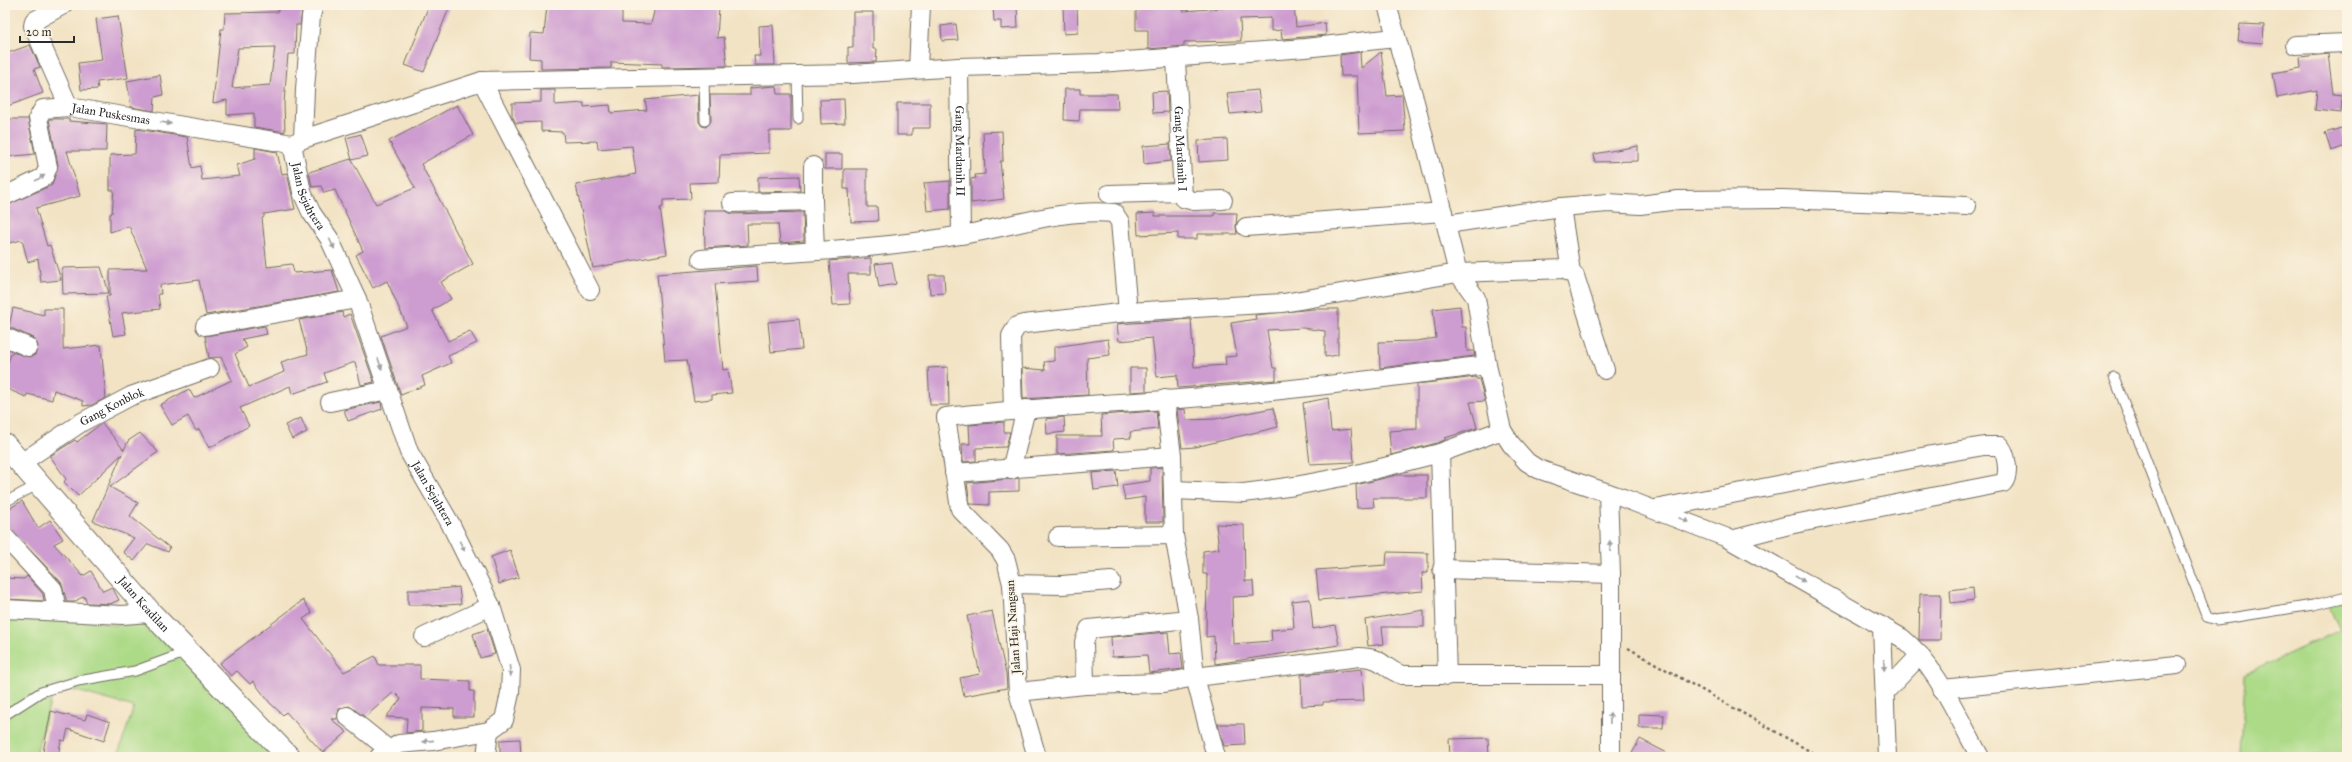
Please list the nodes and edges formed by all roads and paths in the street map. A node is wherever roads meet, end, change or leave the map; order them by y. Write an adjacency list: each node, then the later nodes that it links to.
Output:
1 (63, 5): 14 (street)
2 (314, 5): 17 (street, Jalan Sejahtera)
3 (920, 5): 10 (street)
4 (1387, 5): 5 (street)
5 (1395, 38): 8 (street); 27 (street)
6 (2347, 43): 7 (street)
7 (2295, 45)
8 (1176, 59): 9 (street); 19 (street, Gang Mardanih I)
9 (959, 67): 10 (street); 29 (street, Gang Mardanih II)
10 (918, 69): 11 (street)
11 (797, 75): 12 (street); 15 (lane)
12 (704, 76): 13 (street); 16 (lane)
13 (482, 81): 17 (street); 34 (street)
14 (70, 107): 17 (street, Jalan Puskesmas, one-way to 17); 21 (street, Jalan Puskesmas, one-way to 14)
15 (798, 119)
16 (705, 121)
17 (298, 141): 35 (street, Jalan Sejahtera, one-way to 35)
18 (813, 166): 23 (street)
19 (1181, 192): 20 (street); 22 (street, Gang Mardanih I)
20 (1109, 194)
21 (5, 196)
22 (1223, 200)
23 (813, 201): 24 (street); 30 (street)
24 (732, 203)
25 (1968, 206): 26 (street)
26 (1561, 207): 27 (street); 32 (street)
27 (1445, 218): 28 (street); 33 (street)
28 (1246, 227)
29 (961, 235): 30 (street); 36 (street)
30 (815, 250): 31 (street)
31 (701, 259)
32 (1571, 272): 33 (street); 42 (street)
33 (1458, 273): 36 (street); 40 (street)
34 (590, 290)
35 (357, 299): 37 (street); 44 (street, Jalan Sejahtera, one-way to 44)
36 (1128, 312): 47 (street)
37 (205, 326)
38 (5, 337): 39 (street)
39 (28, 347)
40 (1487, 365): 45 (street); 48 (street)
41 (210, 368): 52 (street, Gang Konblok)
42 (1605, 370)
43 (2114, 377): 68 (lane)
44 (388, 390): 46 (street); 69 (street, Jalan Sejahtera, one-way to 69)
45 (1165, 399): 47 (street); 51 (street)
46 (330, 402)
47 (1020, 409): 53 (street); 54 (street, Jalan Haji Nangsan)
48 (1502, 430): 50 (street); 57 (street)
49 (5, 445): 52 (main road, Jalan Keadilan)
50 (1440, 453): 56 (street); 64 (street)
51 (1172, 456): 53 (street); 56 (street)
52 (21, 463): 55 (main road, Jalan Keadilan)
53 (1011, 470): 54 (street)
54 (954, 473): 67 (street, Jalan Haji Nangsan)
55 (40, 483): 58 (lane); 72 (main road, Jalan Keadilan)
56 (1174, 490): 60 (street)
57 (1608, 493): 59 (street); 65 (street, one-way to 57)
58 (5, 502)
59 (1655, 509): 63 (street, one-way to 63); 63 (street)
60 (1174, 535): 62 (street); 73 (street)
61 (5, 537): 71 (street)
62 (1058, 537)
63 (1731, 540): 74 (street, one-way to 74)
64 (1442, 569): 65 (street); 81 (street)
65 (1611, 574): 76 (street)
66 (1111, 581): 67 (street)
67 (1012, 584): 86 (street, Jalan Haji Nangsan)
68 (2347, 597)
69 (491, 606): 75 (street); 89 (street, Jalan Sejahtera, one-way to 89)
70 (5, 609): 71 (street)
71 (57, 611): 72 (street)
72 (151, 613): 77 (main road, Jalan Keadilan)
73 (1189, 619): 82 (street); 83 (street)
74 (1882, 626): 78 (street); 85 (street, one-way to 85)
75 (424, 637)
76 (1610, 637): 80 (street); 96 (path)
77 (187, 652): 87 (lane); 91 (main road, Jalan Keadilan)
78 (1920, 655): 84 (street); 85 (street)
79 (2177, 666): 84 (street)
80 (1611, 675): 81 (street); 95 (street, one-way to 80)
81 (1447, 676): 82 (street)
82 (1195, 677): 83 (street); 94 (street)
83 (1085, 685): 86 (street)
84 (1942, 689): 98 (street)
85 (1886, 691): 97 (street)
86 (1018, 692): 93 (street, Jalan Haji Nangsan)
87 (5, 715)
88 (348, 716): 90 (street)
89 (489, 731): 90 (street, Jalan Sejahtera, one-way to 90); 92 (street)
90 (393, 752)
91 (289, 757)
92 (486, 757)
93 (1037, 757)
94 (1216, 757)
95 (1610, 757)
96 (1820, 757)
97 (1887, 757)
98 (1980, 757)

